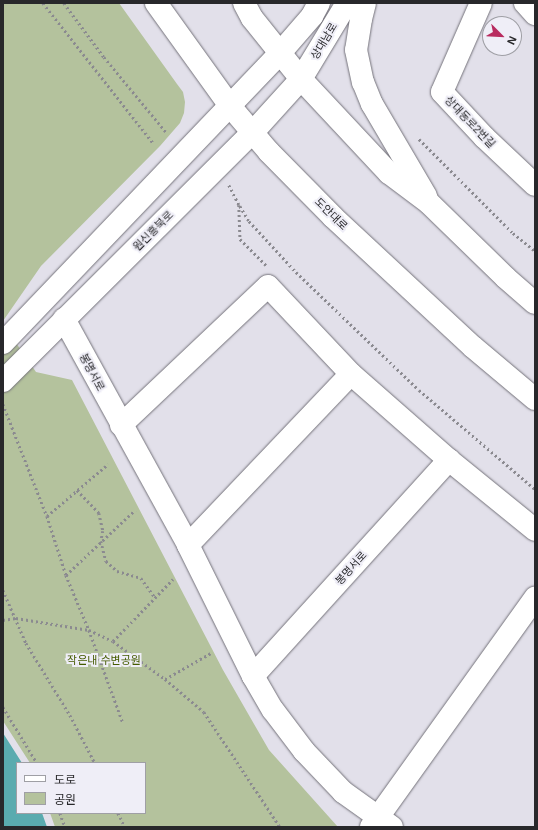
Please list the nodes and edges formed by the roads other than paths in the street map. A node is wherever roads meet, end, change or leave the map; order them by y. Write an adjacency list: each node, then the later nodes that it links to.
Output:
1 (156, 3): 11 (street, 도안대로)
2 (244, 3): 9 (street)
3 (319, 3): 9 (street)
4 (347, 3): 10 (street, 상대남로)
5 (365, 3): 14 (street)
6 (481, 3): 13 (street, 상대동로2번길)
7 (525, 3): 8 (street)
8 (535, 14)
9 (280, 53): 10 (street); 11 (street)
10 (301, 79): 12 (street, 원신흥북로); 14 (street)
11 (230, 106): 12 (street, 도안대로); 17 (street)
12 (253, 132): 16 (street, 원신흥북로); 20 (street, 도안대로)
13 (535, 185)
14 (429, 203): 15 (street)
15 (535, 303)
16 (64, 320): 19 (street, 원신흥북로); 21 (street, 봉명서로)
17 (3, 343)
18 (351, 374): 21 (street); 22 (street); 24 (street)
19 (3, 381)
20 (535, 399)
21 (121, 425): 24 (street, 봉명서로)
22 (449, 460): 23 (street); 26 (street, 봉명서로)
23 (535, 530)
24 (188, 544): 26 (street, 봉명서로)
25 (535, 598): 27 (street, 봉명서로)
26 (254, 676): 27 (street, 봉명서로)
27 (380, 824)

